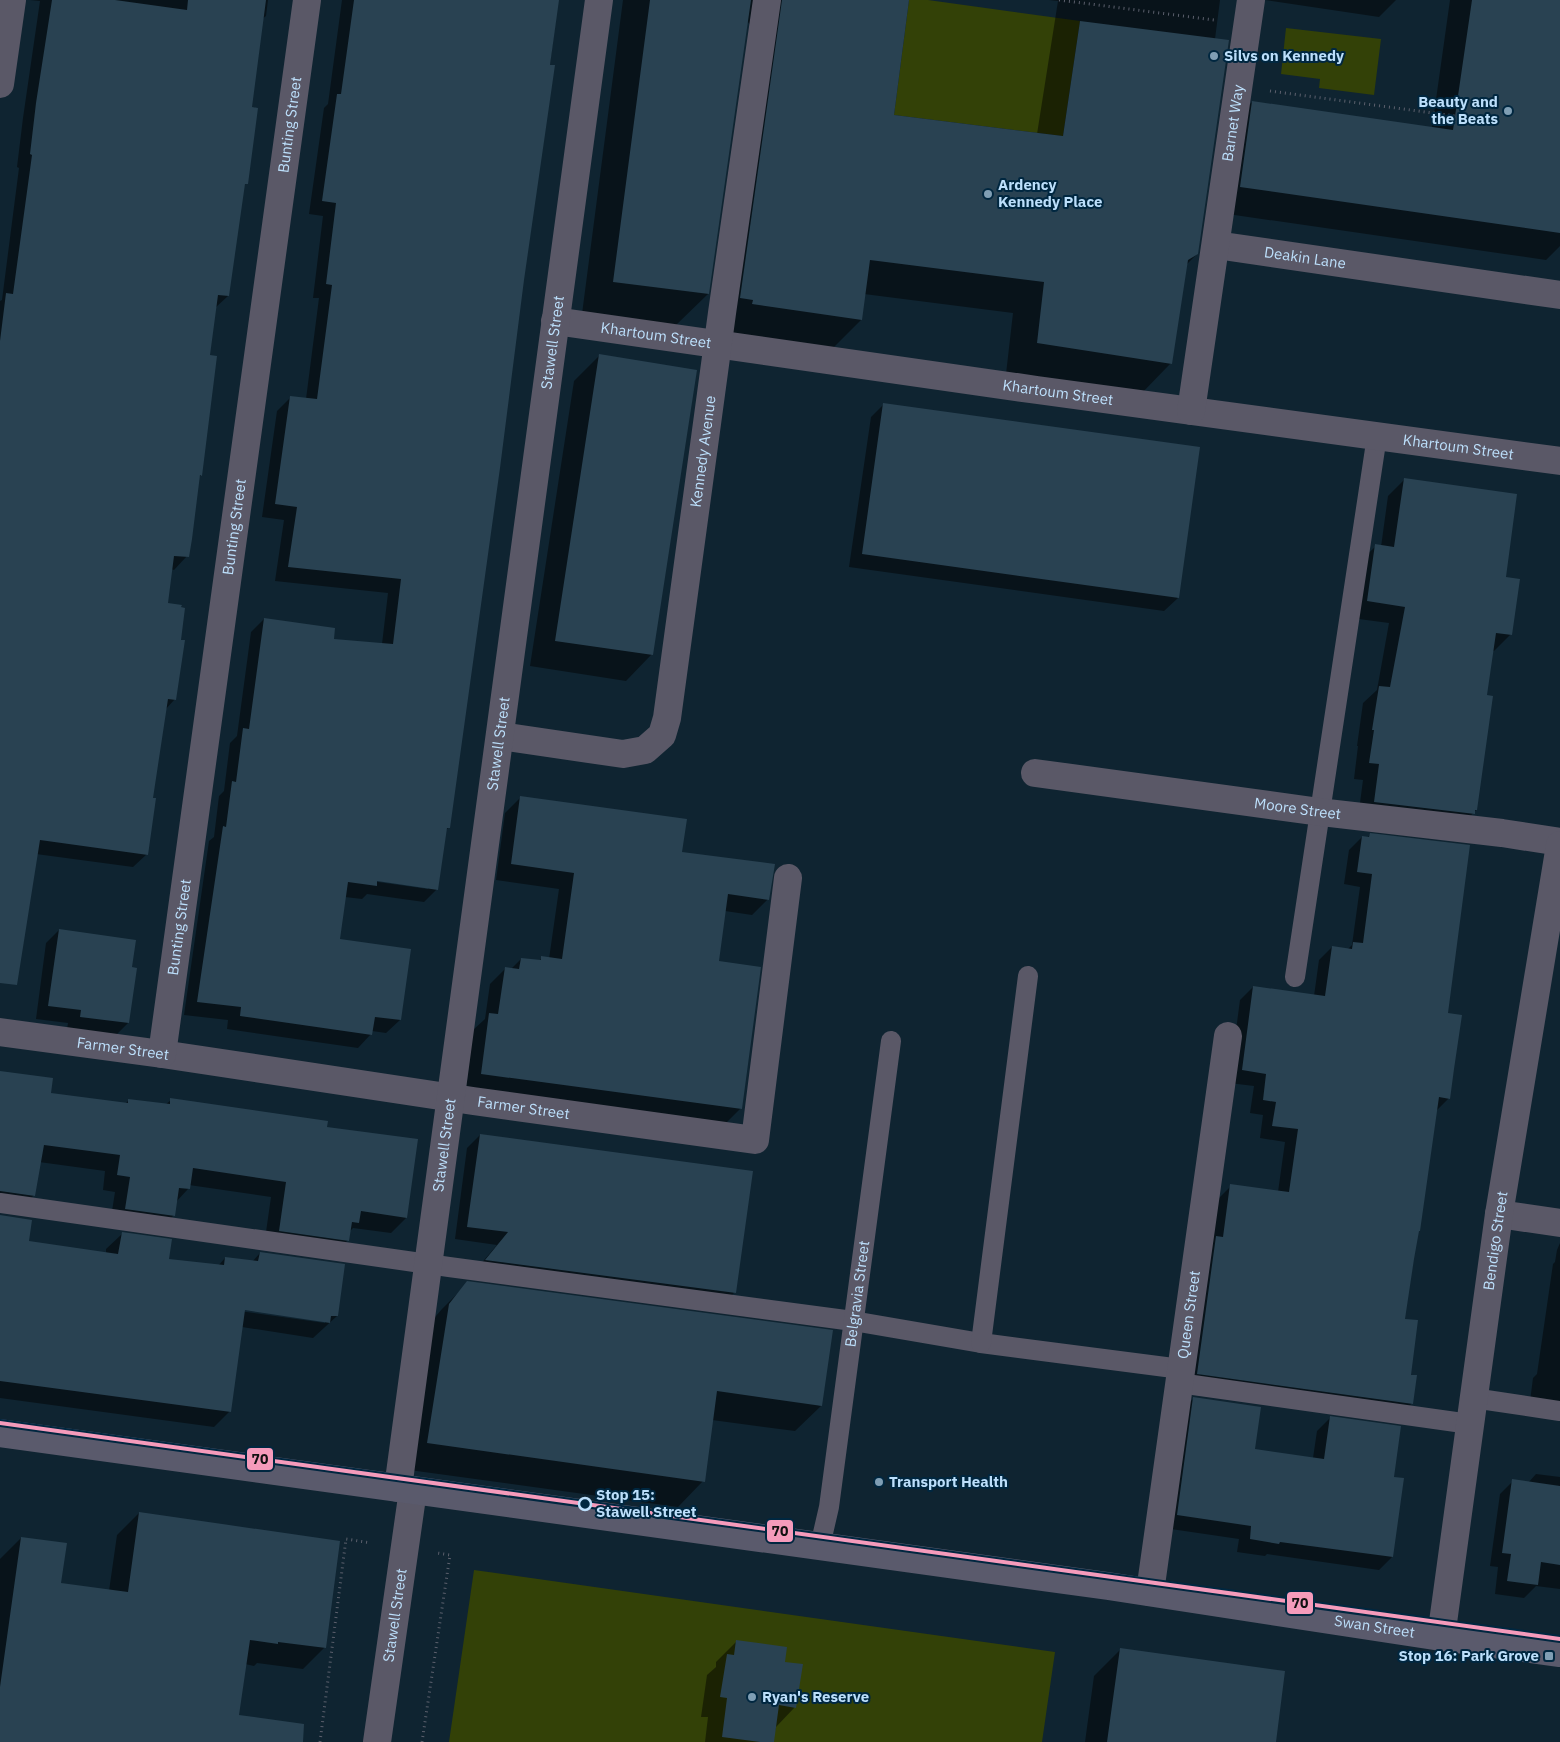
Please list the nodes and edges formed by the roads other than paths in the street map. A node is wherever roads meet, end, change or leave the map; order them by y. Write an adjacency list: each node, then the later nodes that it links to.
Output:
1 (12, 0): 6 (street)
2 (307, 0): 24 (street, Bunting Street)
3 (600, 0): 9 (street, Stawell Street)
4 (767, 0): 10 (street, Kennedy Avenue)
5 (1249, 12): 7 (street, Barnet Way)
6 (0, 84)
7 (1216, 245): 8 (street, Deakin Lane); 11 (street)
8 (1560, 295)
9 (555, 322): 10 (street, Khartoum Street); 14 (street, Stawell Street)
10 (717, 345): 11 (street, Khartoum Street); 14 (street, Kennedy Avenue)
11 (1191, 411): 12 (street, Khartoum Street)
12 (1377, 436): 13 (street, Khartoum Street); 16 (lane)
13 (1560, 460)
14 (500, 736): 25 (street, Stawell Street)
15 (1035, 773): 16 (street, Moore Street)
16 (1320, 812): 17 (street, Moore Street); 20 (lane)
17 (1560, 843): 27 (street, Bendigo Street)
18 (788, 878): 25 (street, Farmer Street)
19 (1028, 976): 31 (lane)
20 (1295, 977)
21 (0, 1032): 24 (street, Farmer Street)
22 (1228, 1036): 32 (street, Queen Street)
23 (891, 1041): 30 (lane, Belgravia Street)
24 (162, 1054): 25 (street, Farmer Street)
25 (451, 1098): 29 (street, Stawell Street)
26 (0, 1203): 29 (lane)
27 (1499, 1214): 28 (street); 33 (street, Bendigo Street)
28 (1560, 1223)
29 (428, 1264): 30 (lane); 36 (street, Stawell Street)
30 (854, 1321): 31 (lane); 37 (lane, Belgravia Street)
31 (981, 1343): 32 (lane)
32 (1180, 1376): 33 (lane); 38 (street, Queen Street)
33 (1471, 1411): 34 (lane); 39 (street, Bendigo Street)
34 (1560, 1411)
35 (0, 1433): 36 (main road, Swan Street)
36 (406, 1489): 37 (main road, Swan Street); 41 (street, Stawell Street)
37 (820, 1546): 38 (main road, Swan Street)
38 (1150, 1592): 39 (main road, Swan Street)
39 (1441, 1637): 40 (main road, Swan Street)
40 (1560, 1652)
41 (377, 1742)

